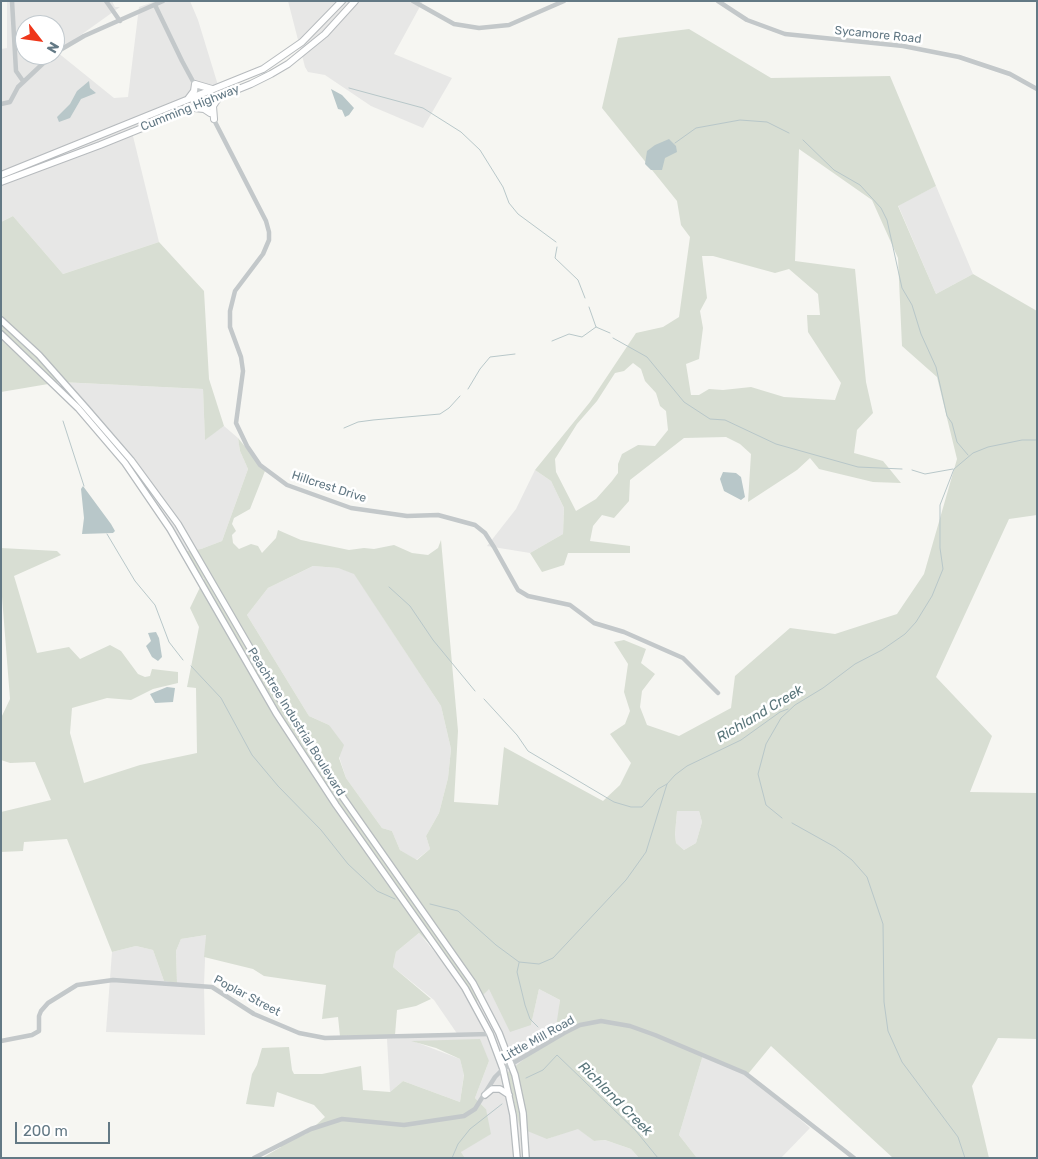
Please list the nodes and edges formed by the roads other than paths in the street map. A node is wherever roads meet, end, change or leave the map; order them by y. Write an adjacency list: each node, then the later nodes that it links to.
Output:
1 (12, 1): 13 (street)
2 (106, 1): 10 (street)
3 (163, 1): 9 (street)
4 (342, 1): 15 (highway, Cumming Highway)
5 (355, 1): 18 (highway, Cumming Highway)
6 (413, 1): 7 (street)
7 (564, 1)
8 (718, 1): 16 (street, Sycamore Road)
9 (155, 5): 10 (street); 14 (street, Hillcrest Drive)
10 (120, 21): 11 (street)
11 (65, 47)
12 (41, 65): 13 (street)
13 (23, 81): 21 (street)
14 (195, 84): 15 (highway); 17 (street, Hillcrest Drive); 19 (highway)
15 (213, 89): 17 (highway, Cumming Highway)
16 (1037, 89)
17 (201, 94): 19 (highway, Cumming Highway); 20 (street, Hillcrest Drive)
18 (219, 97): 20 (highway, Cumming Highway); 23 (highway)
19 (187, 100): 24 (highway, Cumming Highway)
20 (204, 102): 22 (highway, Cumming Highway); 23 (street, Hillcrest Drive)
21 (1, 104)
22 (190, 108): 23 (highway); 24 (highway, Cumming Highway)
23 (212, 116): 27 (street, Hillcrest Drive)
24 (2, 179)
25 (1, 320): 28 (main road, Peachtree Industrial Boulevard)
26 (1, 334): 29 (main road, Peachtree Industrial Boulevard)
27 (718, 693)
28 (410, 894): 29 (main road); 32 (main road, Peachtree Industrial Boulevard)
29 (402, 900): 30 (main road, Peachtree Industrial Boulevard)
30 (490, 1034): 31 (street, Poplar Street); 33 (main road, Peachtree Industrial Boulevard)
31 (1, 1041)
32 (511, 1064): 33 (street, Little Mill Road); 38 (main road, Peachtree Industrial Boulevard); 39 (street, Little Mill Road)
33 (503, 1069): 34 (street, Little Mill Road); 35 (main road, Peachtree Industrial Boulevard)
34 (485, 1095): 35 (main road); 36 (street, Little Mill Road)
35 (509, 1095): 37 (main road, Peachtree Industrial Boulevard)
36 (254, 1158)
37 (516, 1158)
38 (526, 1158)
39 (854, 1158)

